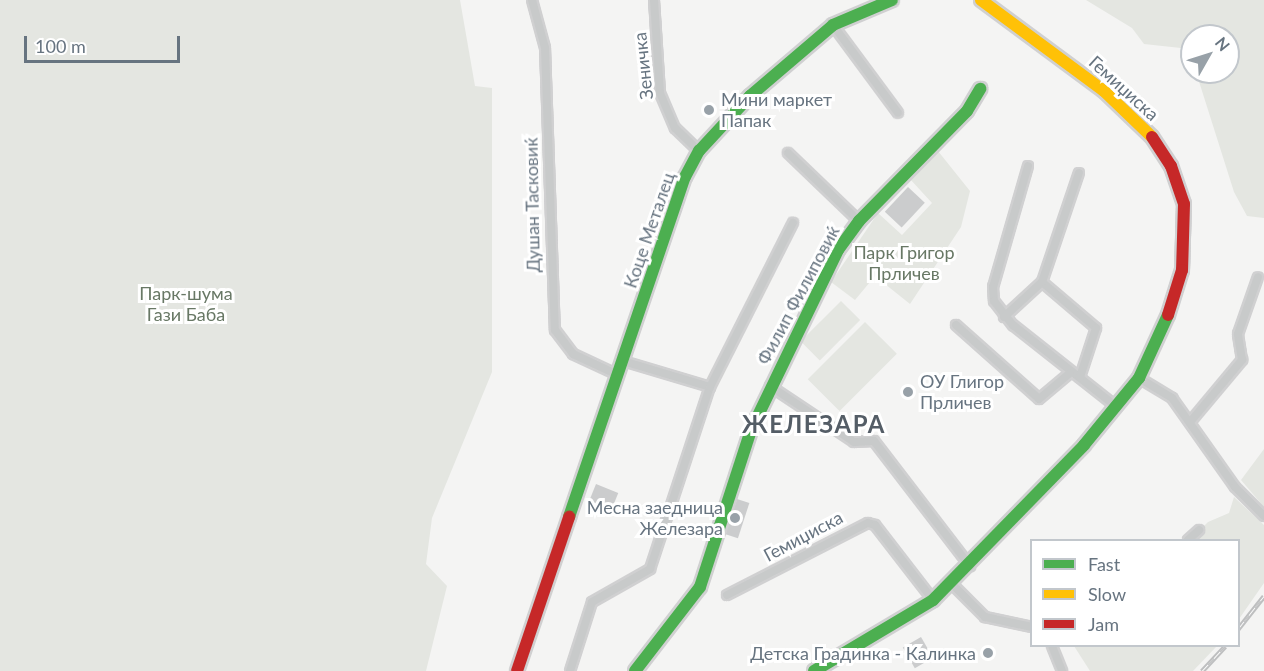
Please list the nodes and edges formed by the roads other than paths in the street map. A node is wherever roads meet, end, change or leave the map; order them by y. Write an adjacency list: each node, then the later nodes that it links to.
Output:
1 (532, 0): 20 (street, Душан Тасковиќ)
2 (654, 0): 8 (street, Зеничка)
3 (892, 0): 5 (street, Коце Металец)
4 (979, 1): 22 (street, Гемиџиска)
5 (833, 25): 7 (street); 8 (street, Коце Металец)
6 (980, 89): 12 (street, Филип Филиповиќ)
7 (898, 113)
8 (699, 151): 18 (street, Коце Металец)
9 (788, 153): 12 (street, Филип Филиповиќ)
10 (1028, 166): 16 (street)
11 (1079, 173): 15 (street)
12 (859, 221): 23 (street, Филип Филиповиќ)
13 (793, 223): 24 (street)
14 (1258, 277): 26 (street)
15 (1042, 282): 16 (street); 21 (street)
16 (1004, 317): 19 (street)
17 (956, 325): 19 (street)
18 (623, 361): 20 (street, Коце Металец); 24 (street)
19 (1070, 373): 21 (street)
20 (618, 375): 36 (street, Коце Металец)
21 (1080, 377): 25 (street)
22 (1139, 378): 25 (street, Гемиџиска); 26 (street)
23 (770, 386): 30 (street, Филип Филиповиќ); 38 (street, Филип Филиповиќ)
24 (710, 387): 37 (street)
25 (1117, 407): 30 (street, Гемиџиска)
26 (1191, 421): 27 (street)
27 (1264, 516)
28 (1198, 530): 29 (street)
29 (1189, 539)
30 (970, 566): 31 (street, Гемиџиска)
31 (952, 584): 33 (street, Гемиџиска); 34 (street)
32 (727, 595): 33 (street, Гемиџиска)
33 (933, 600): 39 (street, Гемиџиска)
34 (1030, 627)
35 (1053, 647): 40 (street)
36 (517, 671)
37 (570, 671)
38 (635, 671)
39 (814, 671)
40 (1062, 671)

